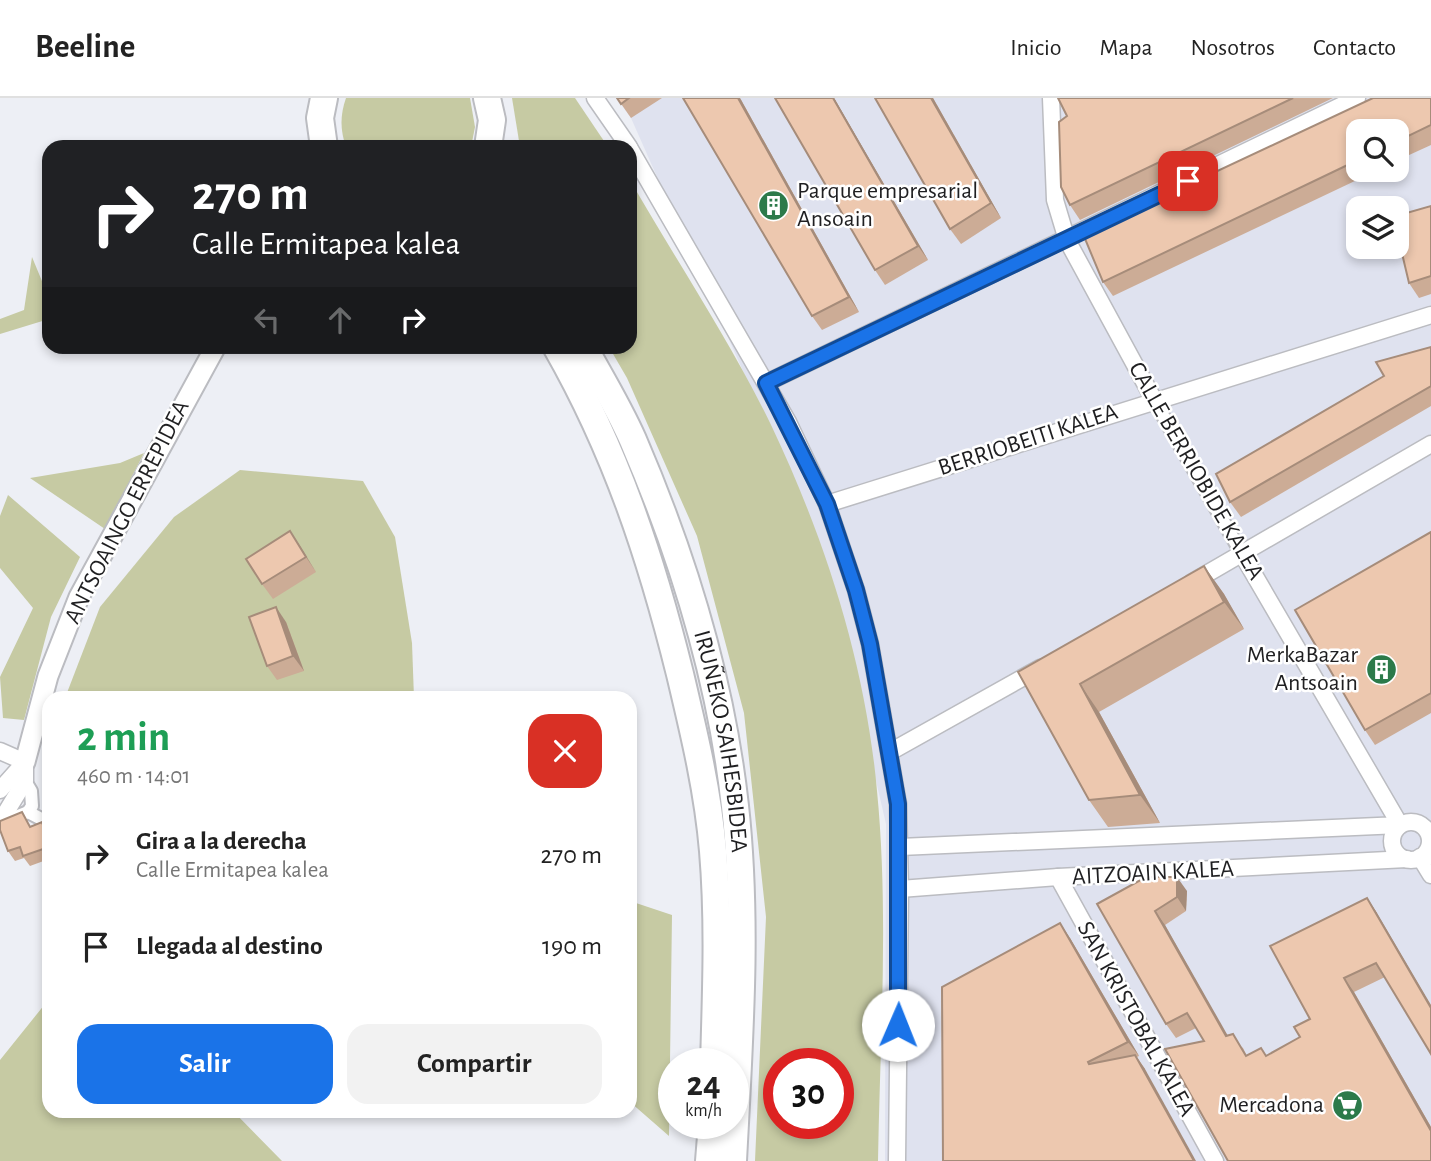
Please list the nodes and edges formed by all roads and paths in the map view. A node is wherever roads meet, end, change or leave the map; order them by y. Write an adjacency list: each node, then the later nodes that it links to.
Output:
1 (323, 98): 6 (highway)
2 (487, 98): 7 (highway)
3 (595, 98): 8 (street)
4 (1051, 98): 10 (street, CALLE BERRIOBIDE KALEA)
5 (1357, 98): 10 (street)
6 (323, 140)
7 (489, 140)
8 (624, 140)
9 (637, 162): 15 (street)
10 (1068, 240): 15 (street); 16 (street, CALLE BERRIOBIDE KALEA)
11 (1431, 315): 16 (street, BERRIOBEITI KALEA)
12 (212, 354): 22 (street, ANTSOAINGO ERREPIDEA)
13 (561, 354): 38 (highway, IRUÑEKO SAIHESBIDEA)
14 (587, 354): 41 (highway, IRUÑEKO SAIHESBIDEA)
15 (766, 383): 18 (street)
16 (1154, 400): 18 (street, BERRIOBEITI KALEA); 19 (street, CALLE BERRIOBIDE KALEA)
17 (1430, 448): 19 (street)
18 (827, 504): 25 (street)
19 (1242, 554): 20 (street); 32 (street, CALLE BERRIOBIDE KALEA)
20 (1172, 594)
21 (1055, 660): 25 (street)
22 (44, 691)
23 (42, 701): 26 (street, ANTSOAINGO ERREPIDEA)
24 (0, 751): 26 (street)
25 (890, 752): 33 (street)
26 (25, 771): 27 (street); 28 (street); 30 (street)
27 (0, 790)
28 (28, 812): 29 (street); 30 (street)
29 (42, 819)
30 (0, 821)
31 (1424, 823): 32 (street); 34 (street)
32 (1400, 825): 33 (street, AITZOAIN KALEA); 34 (street)
33 (900, 847): 37 (street)
34 (1419, 858): 35 (street); 36 (street, AITZOAIN KALEA)
35 (1431, 876)
36 (1058, 877): 37 (street, AITZOAIN KALEA); 43 (street, SAN KRISTOBAL KALEA)
37 (900, 889): 42 (street)
38 (715, 1048)
39 (711, 1139): 40 (highway)
40 (709, 1161)
41 (733, 1161)
42 (897, 1161)
43 (1214, 1161)

